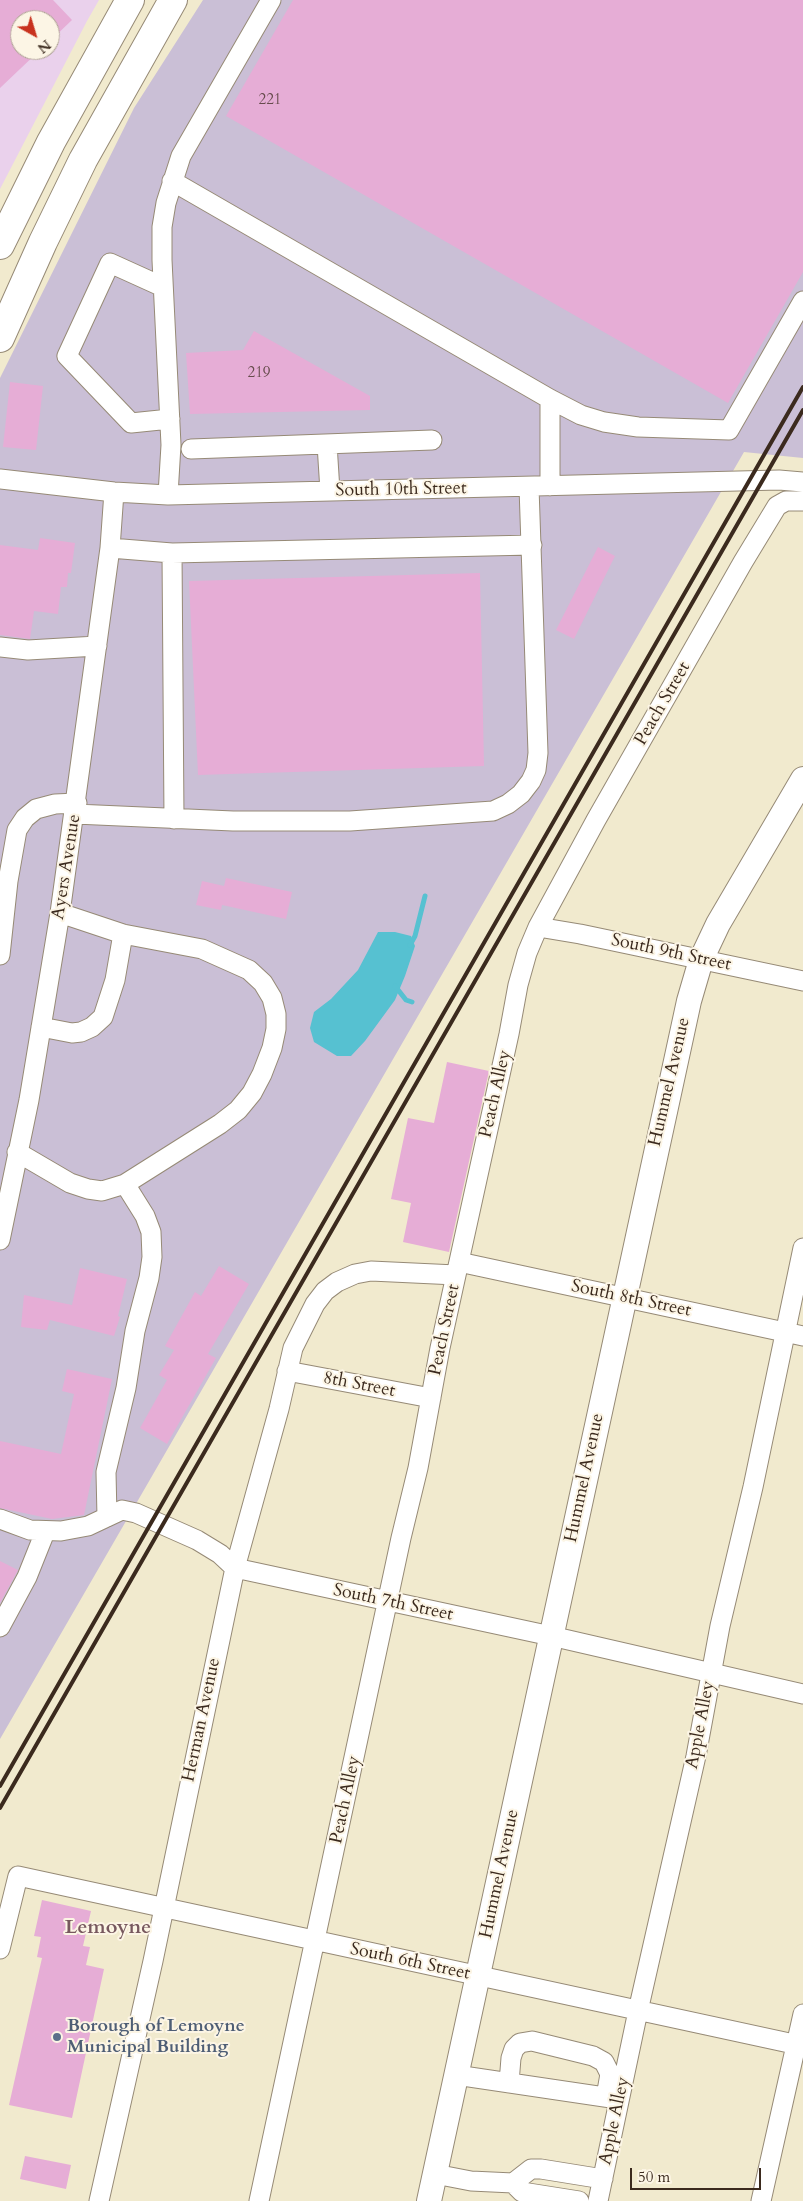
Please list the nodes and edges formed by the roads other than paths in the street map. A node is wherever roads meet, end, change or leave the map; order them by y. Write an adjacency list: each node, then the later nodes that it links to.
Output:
1 (130, 0): 5 (highway)
2 (173, 0): 8 (highway)
3 (271, 0): 4 (street)
4 (172, 181): 6 (street); 9 (street)
5 (0, 245)
6 (163, 287): 10 (street); 10 (street)
7 (803, 301): 9 (street)
8 (0, 338)
9 (550, 398): 16 (street)
10 (170, 419): 20 (street)
11 (432, 440): 12 (street)
12 (327, 444): 13 (street); 18 (street)
13 (191, 449)
14 (0, 479): 19 (street, South 10th Street)
15 (803, 482): 16 (street, South 10th Street)
16 (550, 486): 17 (street, South 10th Street)
17 (529, 487): 18 (street, South 10th Street); 22 (street)
18 (330, 491): 20 (street, South 10th Street)
19 (114, 492): 20 (street, South 10th Street); 23 (street, Ayers Avenue)
20 (168, 495)
21 (803, 501): 32 (street, Peach Street)
22 (532, 545): 24 (street); 29 (street)
23 (110, 548): 24 (street); 25 (street, Ayers Avenue)
24 (172, 553): 29 (street)
25 (97, 646): 26 (street); 28 (street, Ayers Avenue)
26 (0, 647)
27 (803, 779): 35 (main road, Hummel Avenue)
28 (76, 808): 29 (street); 30 (street); 31 (street, Ayers Avenue)
29 (174, 819)
30 (5, 866): 34 (street)
31 (60, 912): 33 (street); 37 (street, Ayers Avenue)
32 (538, 927): 35 (street, South 9th Street); 43 (street, Peach Alley)
33 (123, 934): 37 (street); 39 (street)
34 (0, 955)
35 (701, 960): 36 (street, South 9th Street); 45 (main road, Hummel Avenue)
36 (803, 982)
37 (41, 1027): 38 (street, Ayers Avenue)
38 (17, 1152): 39 (street); 40 (street, Ayers Avenue)
39 (126, 1184): 50 (street)
40 (3, 1206): 41 (street, Ayers Avenue)
41 (0, 1240)
42 (803, 1248): 46 (street, Apple Alley)
43 (457, 1269): 44 (street, South 8th Street); 45 (street, South 8th Street); 49 (street, Peach Street)
44 (364, 1273): 48 (street, Herman Avenue)
45 (624, 1297): 46 (street, South 8th Street); 56 (main road, Hummel Avenue)
46 (784, 1332): 47 (street, South 8th Street); 57 (street, Apple Alley)
47 (803, 1336)
48 (287, 1371): 49 (street, 8th Street); 53 (street, Herman Avenue)
49 (431, 1398): 54 (street, Peach Alley)
50 (106, 1517): 52 (street, South 7th Street); 53 (street, South 7th Street)
51 (0, 1518): 52 (street, South 7th Street)
52 (45, 1532): 55 (street)
53 (235, 1568): 54 (street, South 7th Street); 59 (street, Herman Avenue)
54 (388, 1602): 56 (street, South 7th Street); 60 (street, Peach Alley)
55 (0, 1627)
56 (551, 1636): 57 (street, South 7th Street); 62 (main road, Hummel Avenue)
57 (711, 1672): 58 (street, South 7th Street); 63 (street, Apple Alley)
58 (803, 1694)
59 (163, 1908): 60 (street, South 6th Street); 61 (street, South 6th Street); 72 (street, Herman Avenue)
60 (314, 1942): 62 (street, South 6th Street); 73 (street, Peach Alley)
61 (0, 1949)
62 (478, 1976): 63 (street, South 6th Street); 66 (main road, Hummel Avenue)
63 (638, 2011): 65 (street, South 6th Street); 68 (street, Apple Alley)
64 (803, 2014): 65 (street)
65 (800, 2045): 77 (street)
66 (456, 2075): 67 (street); 69 (main road, Hummel Avenue)
67 (509, 2083): 68 (street); 68 (street)
68 (613, 2098): 70 (street, Apple Alley)
69 (435, 2174): 71 (street); 74 (main road, Hummel Avenue)
70 (603, 2179): 71 (street); 76 (street, Apple Alley)
71 (513, 2184): 75 (street)
72 (99, 2201)
73 (259, 2201)
74 (429, 2201)
75 (579, 2201)
76 (598, 2201)
77 (761, 2201)

